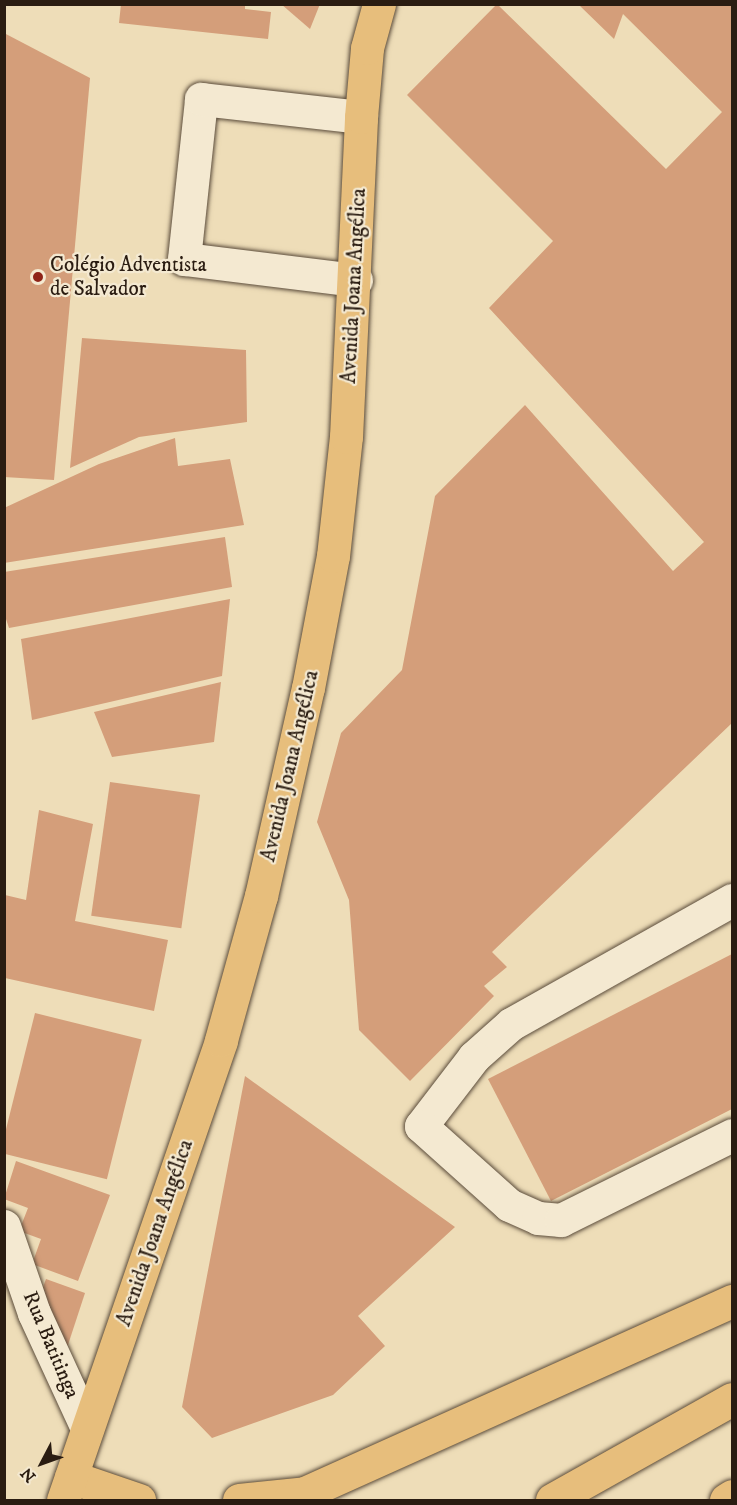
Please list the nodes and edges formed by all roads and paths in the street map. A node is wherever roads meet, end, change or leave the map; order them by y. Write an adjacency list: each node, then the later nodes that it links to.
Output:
1 (379, 4): 2 (main road, Avenida Joana Angélica)
2 (361, 117): 3 (main road, Avenida Joana Angélica); 3 (street)
3 (356, 280): 9 (main road, Avenida Joana Angélica)
4 (732, 900): 5 (street)
5 (732, 1134)
6 (4, 1226): 9 (street, Rua Batitinga)
7 (732, 1301): 12 (main road)
8 (732, 1399): 15 (main road)
9 (87, 1428): 10 (main road, Avenida Joana Angélica)
10 (67, 1489): 13 (main road)
11 (732, 1496): 16 (main road)
12 (299, 1497): 14 (main road)
13 (139, 1500)
14 (239, 1500)
15 (552, 1500)
16 (726, 1500)

